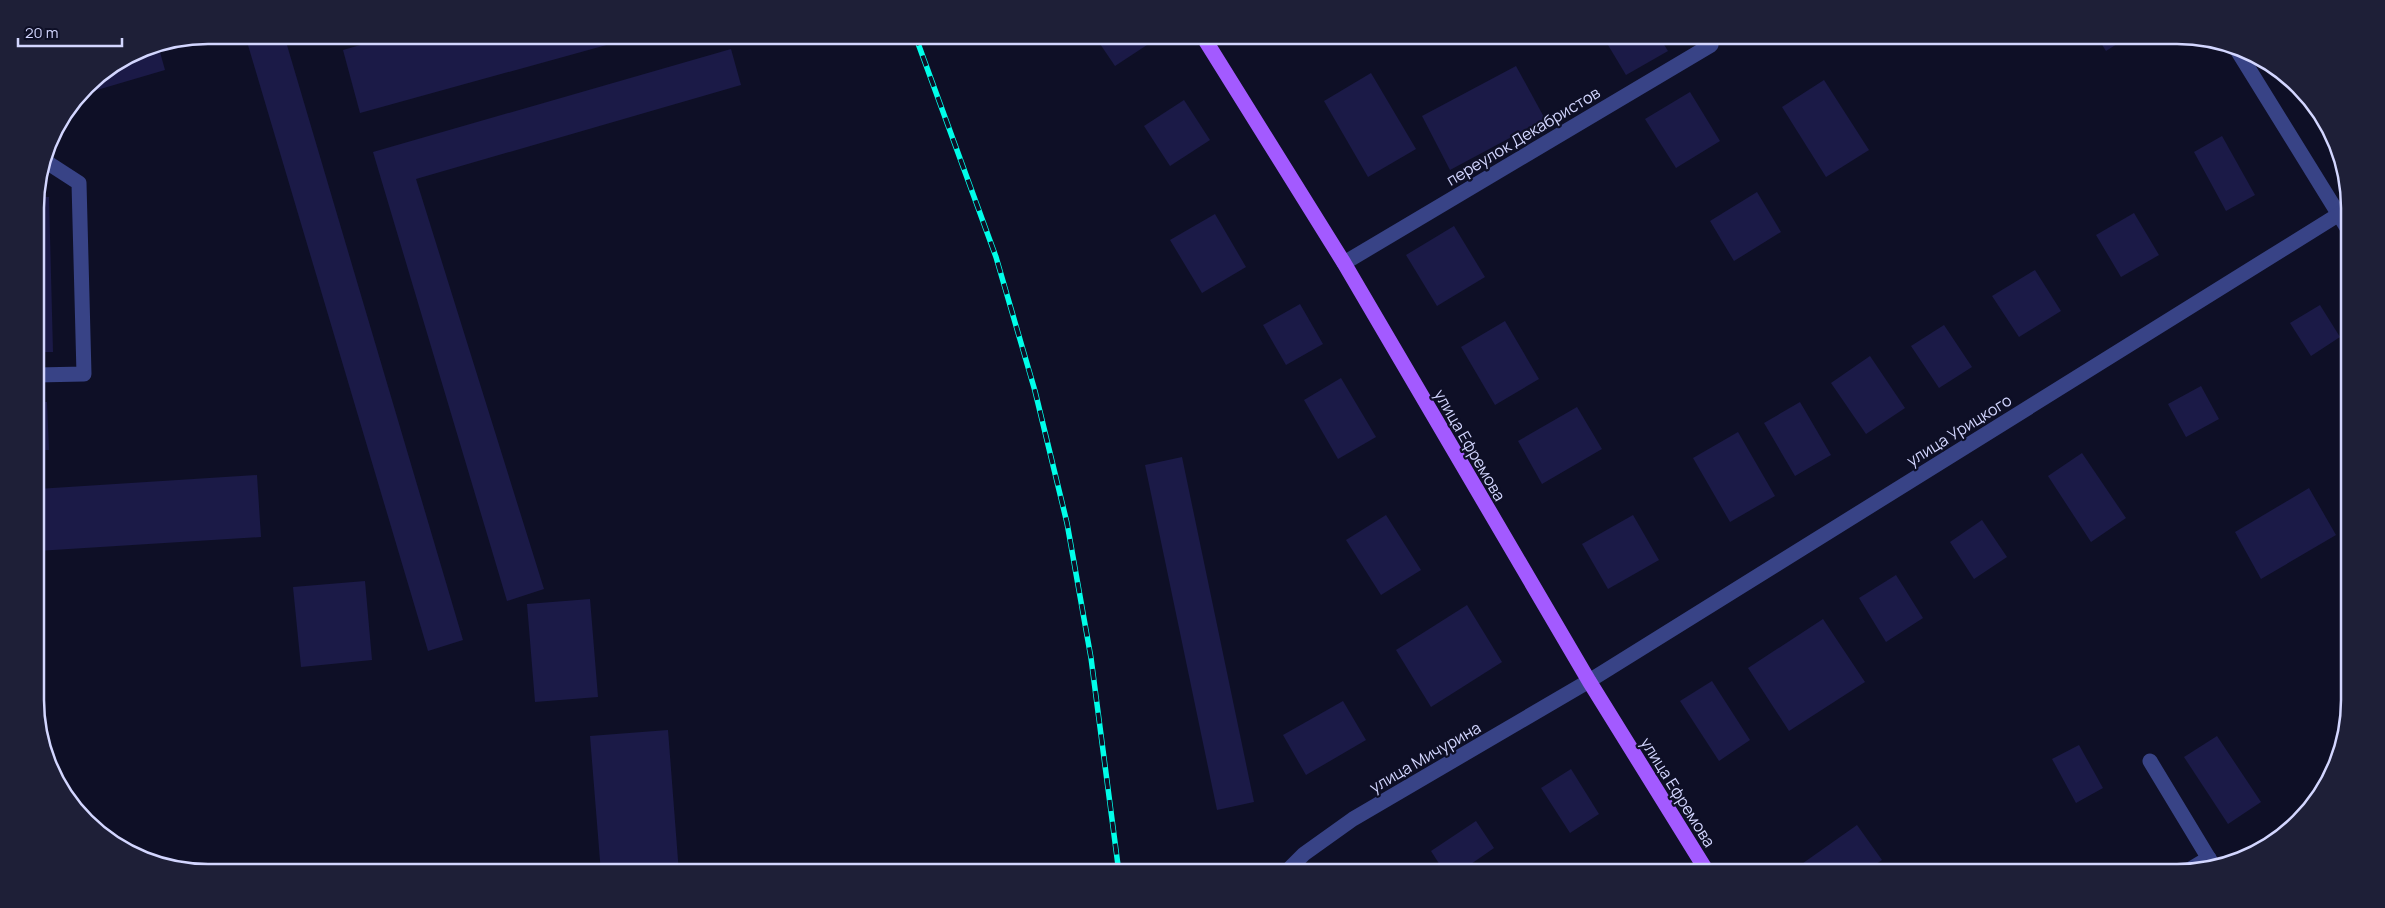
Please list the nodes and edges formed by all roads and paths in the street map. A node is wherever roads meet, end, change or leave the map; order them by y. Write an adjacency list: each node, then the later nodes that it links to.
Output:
1 (1208, 44): 7 (main road, улица Ефремова)
2 (1710, 44): 7 (street, переулок Декабристов)
3 (2242, 57): 5 (street)
4 (49, 164): 8 (street)
5 (2341, 209)
6 (2341, 213): 9 (street, улица Урицкого)
7 (1344, 263): 9 (main road, улица Ефремова)
8 (44, 375)
9 (1589, 681): 12 (street, улица Мичурина); 13 (main road, улица Ефремова)
10 (2150, 761): 11 (street)
11 (2210, 861)
12 (1294, 864)
13 (1702, 864)

